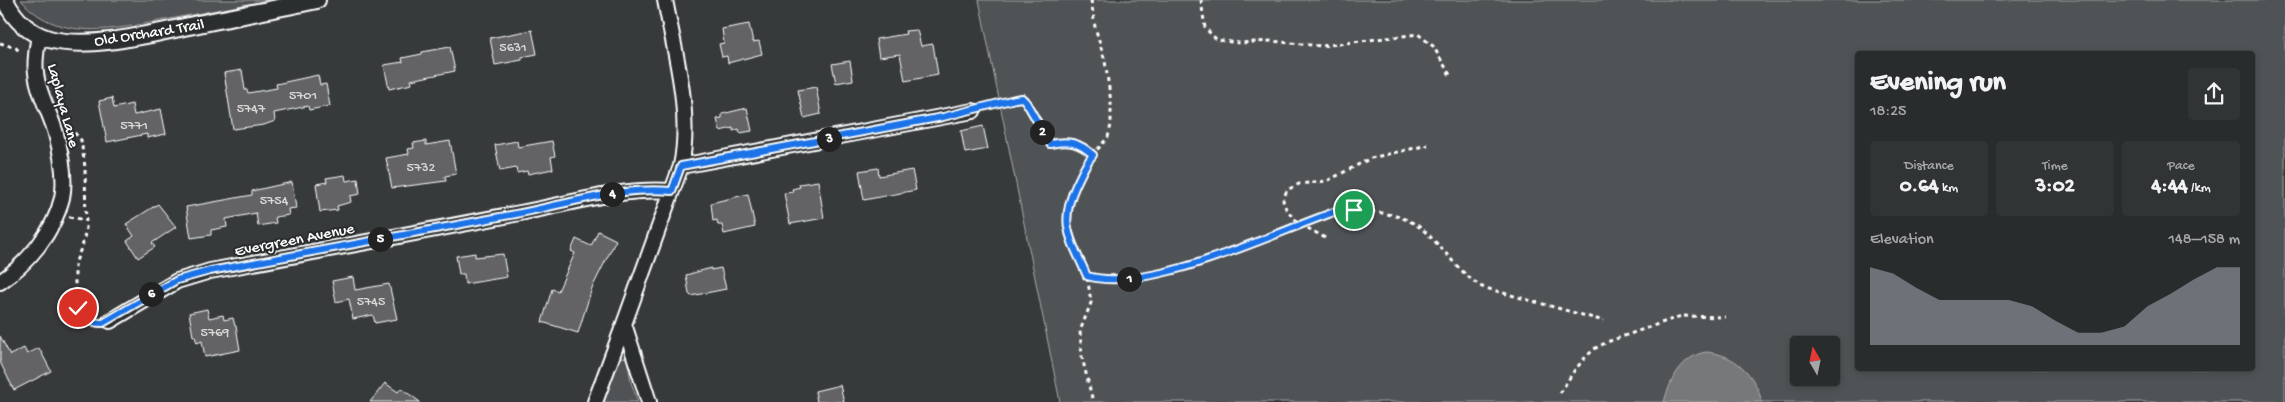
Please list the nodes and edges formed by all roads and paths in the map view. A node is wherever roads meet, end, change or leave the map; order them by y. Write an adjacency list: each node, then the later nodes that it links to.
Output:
1 (4, 0): 6 (street)
2 (317, 0): 6 (street, Old Orchard Trail)
3 (665, 0): 14 (street)
4 (1091, 0): 13 (path)
5 (1201, 0): 9 (path)
6 (39, 35): 8 (street, Laplaya Lane)
7 (0, 43): 8 (path)
8 (35, 57): 11 (street, Laplaya Lane)
9 (1450, 75)
10 (972, 111): 13 (path); 14 (street)
11 (52, 121): 19 (street, Laplaya Lane); 21 (path)
12 (1428, 146): 16 (path)
13 (1093, 155): 18 (path)
14 (681, 166): 15 (street)
15 (672, 191): 21 (street, Evergreen Avenue); 23 (street)
16 (1300, 224): 17 (path); 18 (path); 22 (path)
17 (1324, 238)
18 (1087, 276): 27 (path)
19 (0, 282)
20 (1725, 317): 24 (path)
21 (110, 321)
22 (1604, 321)
23 (624, 324): 25 (street); 26 (street)
24 (1560, 393)
25 (595, 402)
26 (649, 402)
27 (1093, 402)

